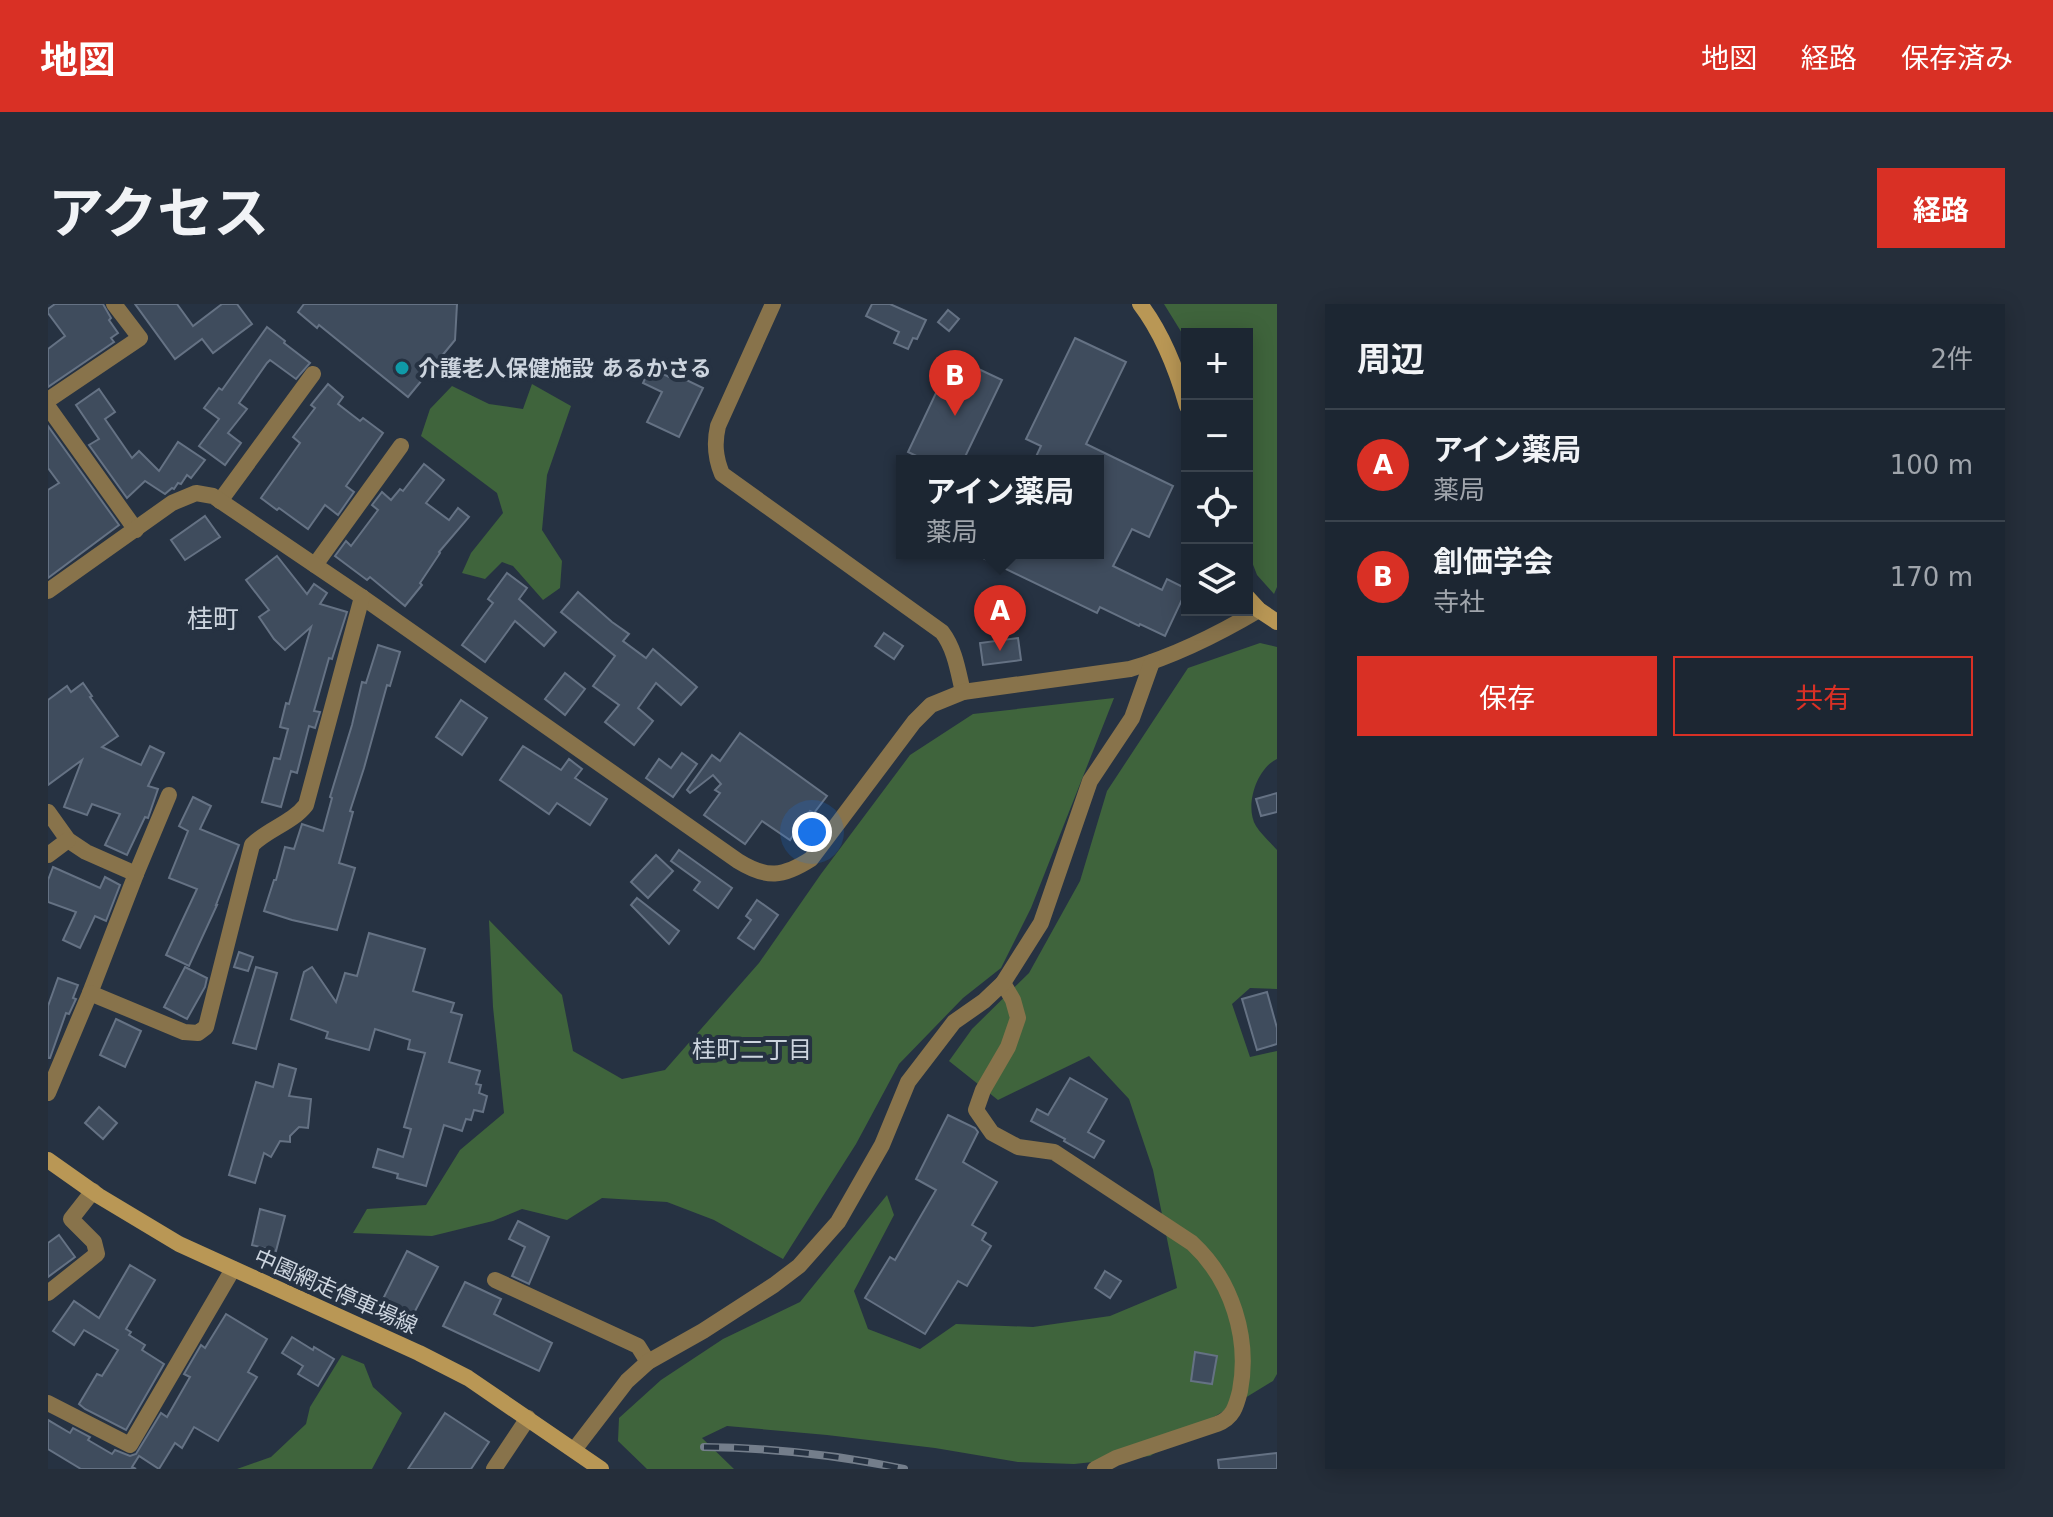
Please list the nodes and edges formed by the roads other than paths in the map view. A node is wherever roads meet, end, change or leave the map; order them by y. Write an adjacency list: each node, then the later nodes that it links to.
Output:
1 (114, 304): 5 (street)
2 (773, 304): 18 (street)
3 (1140, 304): 6 (main road)
4 (313, 374): 9 (street)
5 (48, 400)
6 (1185, 400)
7 (48, 407): 10 (street)
8 (401, 446): 11 (street)
9 (220, 501): 10 (street); 11 (street)
10 (136, 530): 12 (street)
11 (315, 565): 13 (street)
12 (48, 591)
13 (362, 597): 18 (street); 25 (street)
14 (1253, 604): 15 (main road)
15 (1259, 610): 16 (main road); 17 (street)
16 (1277, 622)
17 (1152, 662): 18 (street); 24 (street)
18 (963, 692)
19 (169, 795): 23 (street)
20 (48, 812): 21 (street)
21 (68, 840): 22 (street); 23 (street)
22 (48, 855)
23 (136, 874): 25 (street)
24 (1003, 983): 32 (street); 38 (street)
25 (90, 993): 26 (street)
26 (48, 1093)
27 (48, 1160): 28 (main road, 中園網走停車場線)
28 (93, 1191): 29 (main road, 中園網走停車場線); 31 (street)
29 (233, 1269): 33 (street); 34 (main road, 中園網走停車場線)
30 (495, 1280): 32 (street)
31 (48, 1293)
32 (648, 1362): 35 (street)
33 (48, 1403)
34 (528, 1418): 35 (main road, 中園網走停車場線); 36 (street)
35 (579, 1459): 37 (main road, 中園網走停車場線)
36 (494, 1469)
37 (601, 1469)
38 (1095, 1469)

